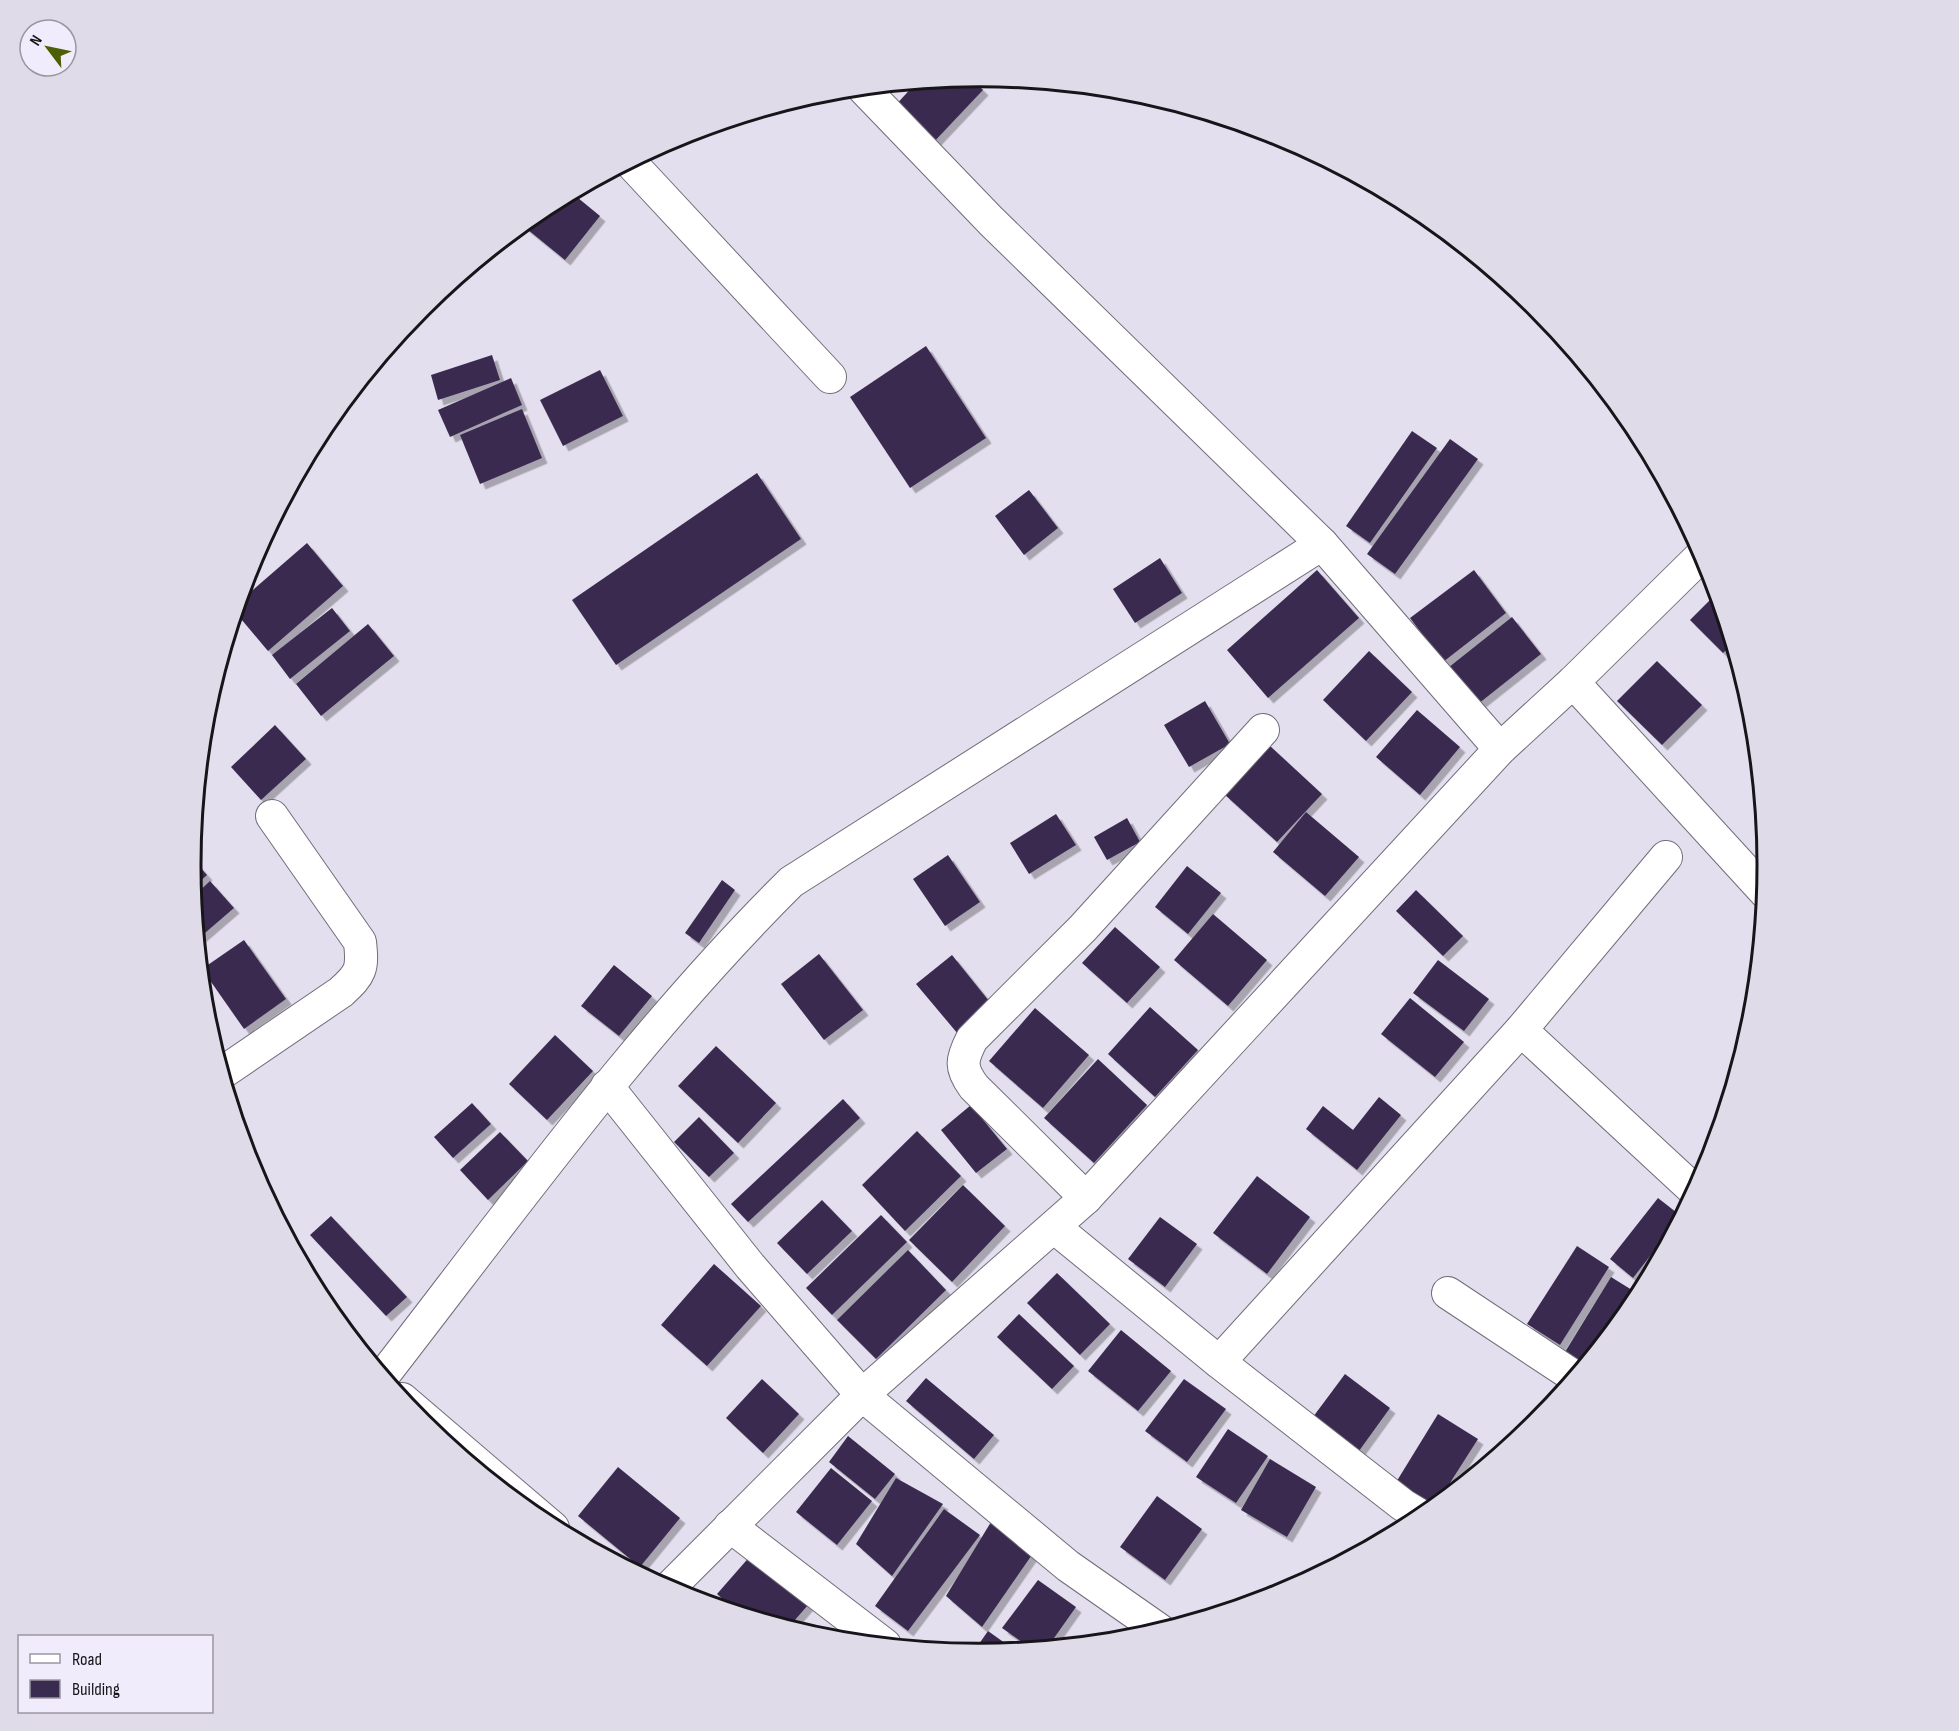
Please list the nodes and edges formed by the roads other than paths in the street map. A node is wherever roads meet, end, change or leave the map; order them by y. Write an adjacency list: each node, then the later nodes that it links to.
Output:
1 (870, 95): 4 (street)
2 (635, 167): 3 (street)
3 (830, 377)
4 (1322, 544): 8 (street); 14 (street)
5 (1696, 561): 6 (street)
6 (1573, 682): 8 (street); 11 (street)
7 (1263, 730): 16 (street)
8 (1500, 749): 16 (street)
9 (272, 816): 13 (street)
10 (1666, 857): 12 (street)
11 (1757, 883)
12 (1521, 1030): 15 (street); 19 (street)
13 (228, 1068)
14 (607, 1086): 20 (street); 22 (street)
15 (1689, 1185)
16 (1086, 1198): 17 (street)
17 (1054, 1227): 19 (street); 22 (street)
18 (1448, 1293): 21 (street)
19 (1219, 1362): 23 (street)
20 (387, 1371)
21 (1570, 1373)
22 (862, 1395): 24 (street); 26 (street)
23 (1414, 1512)
24 (730, 1526): 25 (street); 27 (street)
25 (675, 1582)
26 (1151, 1624)
27 (874, 1636)

